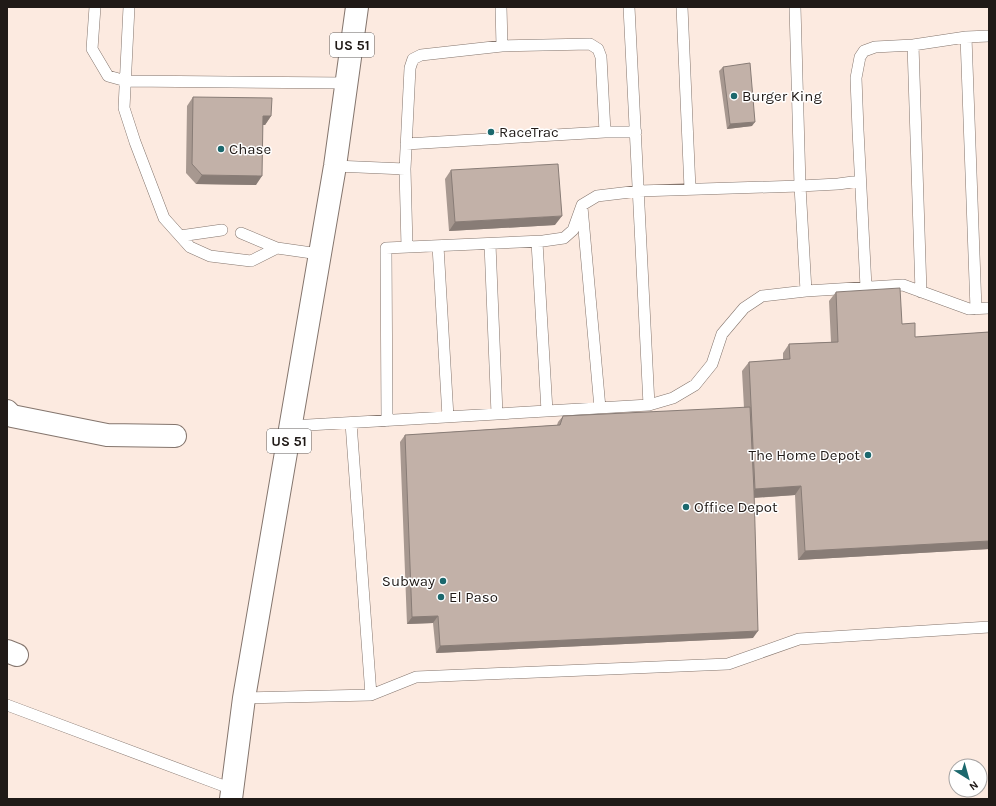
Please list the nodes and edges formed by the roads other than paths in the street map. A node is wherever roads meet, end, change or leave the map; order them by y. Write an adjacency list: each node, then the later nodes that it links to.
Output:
1 (95, 7): 12 (lane)
2 (129, 7): 12 (lane)
3 (357, 7): 13 (main road, US 51)
4 (500, 7): 11 (lane)
5 (629, 7): 15 (lane)
6 (682, 7): 21 (lane)
7 (795, 7): 20 (lane)
8 (989, 36): 9 (lane)
9 (966, 37): 10 (lane); 37 (lane)
10 (913, 45): 19 (lane); 35 (lane)
11 (502, 46): 14 (lane); 16 (lane)
12 (126, 81): 13 (lane); 26 (lane)
13 (347, 84): 17 (main road, US 51)
14 (605, 132): 15 (lane); 16 (lane)
15 (636, 132): 22 (lane)
16 (406, 144): 18 (lane)
17 (335, 166): 18 (lane); 32 (main road, US 51)
18 (405, 169): 30 (lane)
19 (860, 181): 20 (lane); 33 (lane)
20 (800, 186): 21 (lane); 34 (lane)
21 (690, 189): 22 (lane)
22 (639, 191): 23 (lane); 38 (lane)
23 (582, 205): 27 (lane); 39 (lane)
24 (222, 230): 26 (lane)
25 (241, 233): 31 (lane)
26 (180, 236): 31 (lane)
27 (536, 242): 28 (lane); 41 (lane)
28 (490, 244): 29 (lane); 42 (lane)
29 (438, 246): 30 (lane); 43 (lane)
30 (407, 247): 44 (lane)
31 (277, 248): 32 (lane)
32 (319, 254): 46 (main road, US 51)
33 (866, 287): 34 (lane); 35 (lane)
34 (806, 291): 38 (lane)
35 (921, 292): 37 (lane)
36 (989, 308): 37 (lane)
37 (976, 309)
38 (649, 405): 39 (lane)
39 (600, 408): 41 (lane)
40 (7, 411): 47 (main road)
41 (547, 411): 42 (lane)
42 (497, 414): 43 (lane)
43 (448, 418): 44 (lane)
44 (387, 421): 45 (lane)
45 (351, 423): 46 (lane); 49 (lane)
46 (291, 426): 50 (main road, US 51)
47 (175, 436)
48 (989, 627): 49 (lane)
49 (370, 696): 50 (lane)
50 (244, 698): 52 (main road, US 51)
51 (7, 705): 52 (lane)
52 (232, 794)

